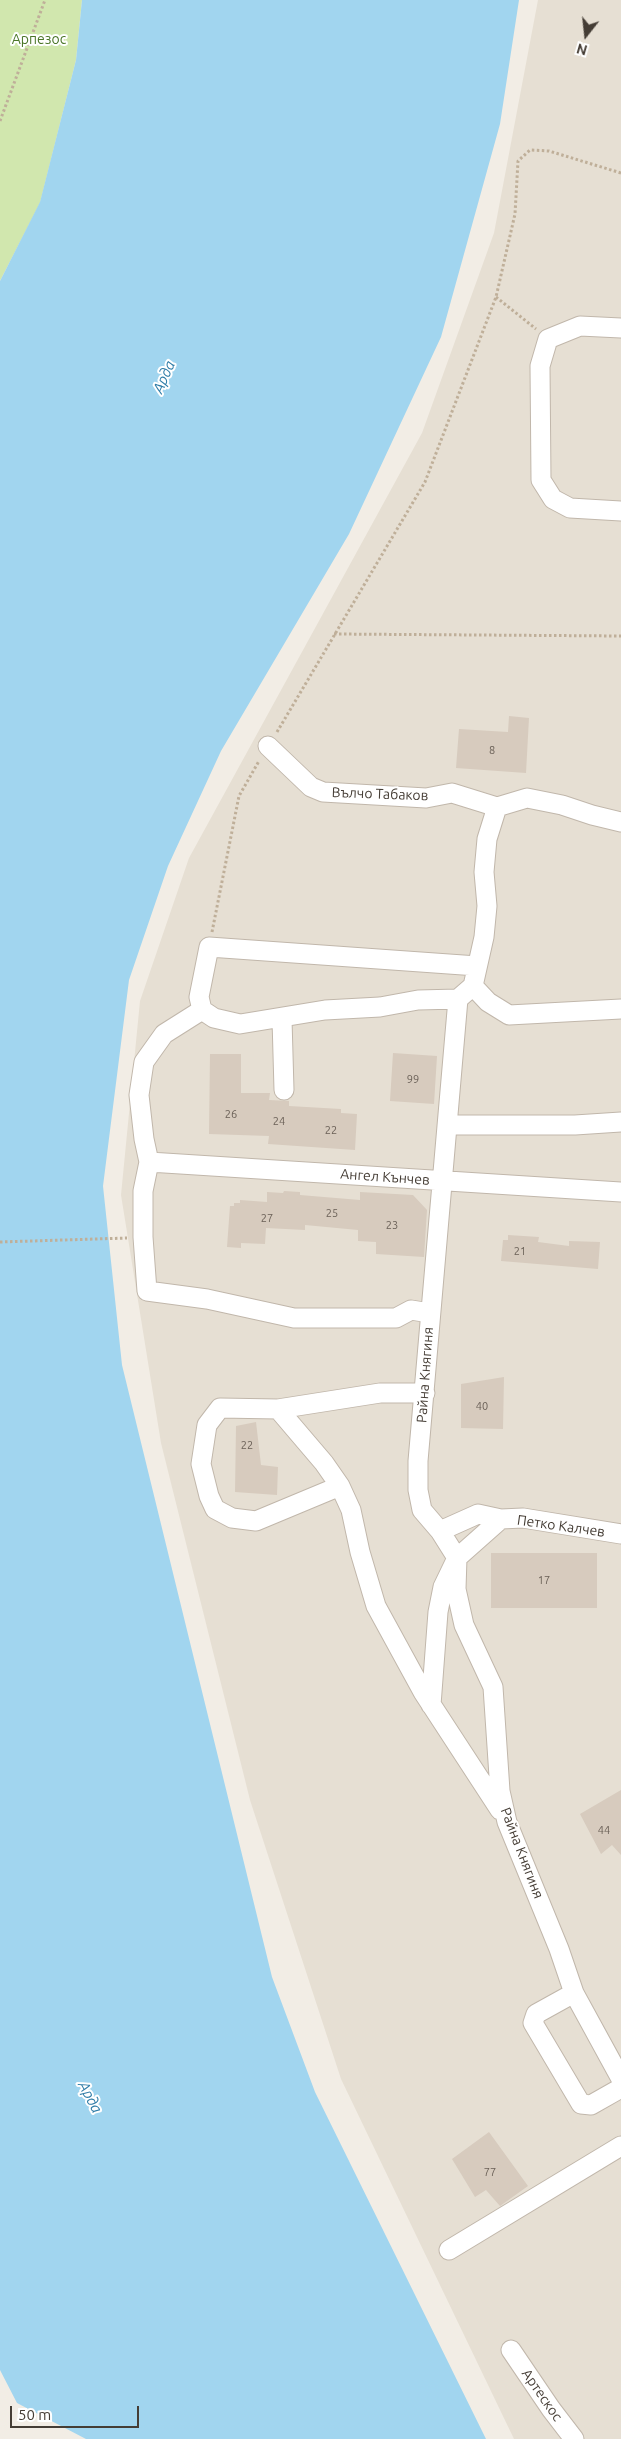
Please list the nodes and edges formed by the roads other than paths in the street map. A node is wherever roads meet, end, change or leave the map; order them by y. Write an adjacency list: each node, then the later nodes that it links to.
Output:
1 (621, 328): 2 (street)
2 (621, 511)
3 (268, 746): 4 (street, Вълчо Табаков)
4 (497, 807): 5 (street); 6 (street)
5 (621, 822)
6 (477, 966): 7 (street); 10 (street)
7 (473, 986): 8 (street); 9 (street)
8 (458, 999): 11 (street); 14 (street, Райна Княгиня)
9 (621, 1009)
10 (202, 1010): 11 (street); 15 (street)
11 (282, 1019): 12 (street)
12 (284, 1090)
13 (621, 1122): 14 (street)
14 (447, 1125): 16 (street, Райна Княгиня)
15 (149, 1162): 16 (street, Ангел Кънчев); 18 (street)
16 (442, 1181): 17 (street, Ангел Кънчев); 18 (street, Райна Княгиня)
17 (621, 1192)
18 (430, 1314): 19 (street, Райна Княгиня)
19 (425, 1393): 20 (street); 23 (street, Райна Княгиня)
20 (278, 1409): 21 (street); 21 (street)
21 (340, 1486): 26 (street)
22 (501, 1519): 23 (street, Петко Калчев); 24 (street, Петко Калчев); 25 (street)
23 (440, 1531): 25 (street, Райна Княгиня)
24 (621, 1534)
25 (457, 1558): 26 (street); 27 (street, Райна Княгиня)
26 (431, 1705): 27 (street)
27 (507, 1822): 28 (street, Райна Княгиня)
28 (574, 1993): 29 (street, Райна Княгиня); 30 (street)
29 (621, 2079)
30 (621, 2088)
31 (621, 2146): 32 (street)
32 (449, 2250)
33 (511, 2350): 34 (street, Артескос)
34 (574, 2439)

